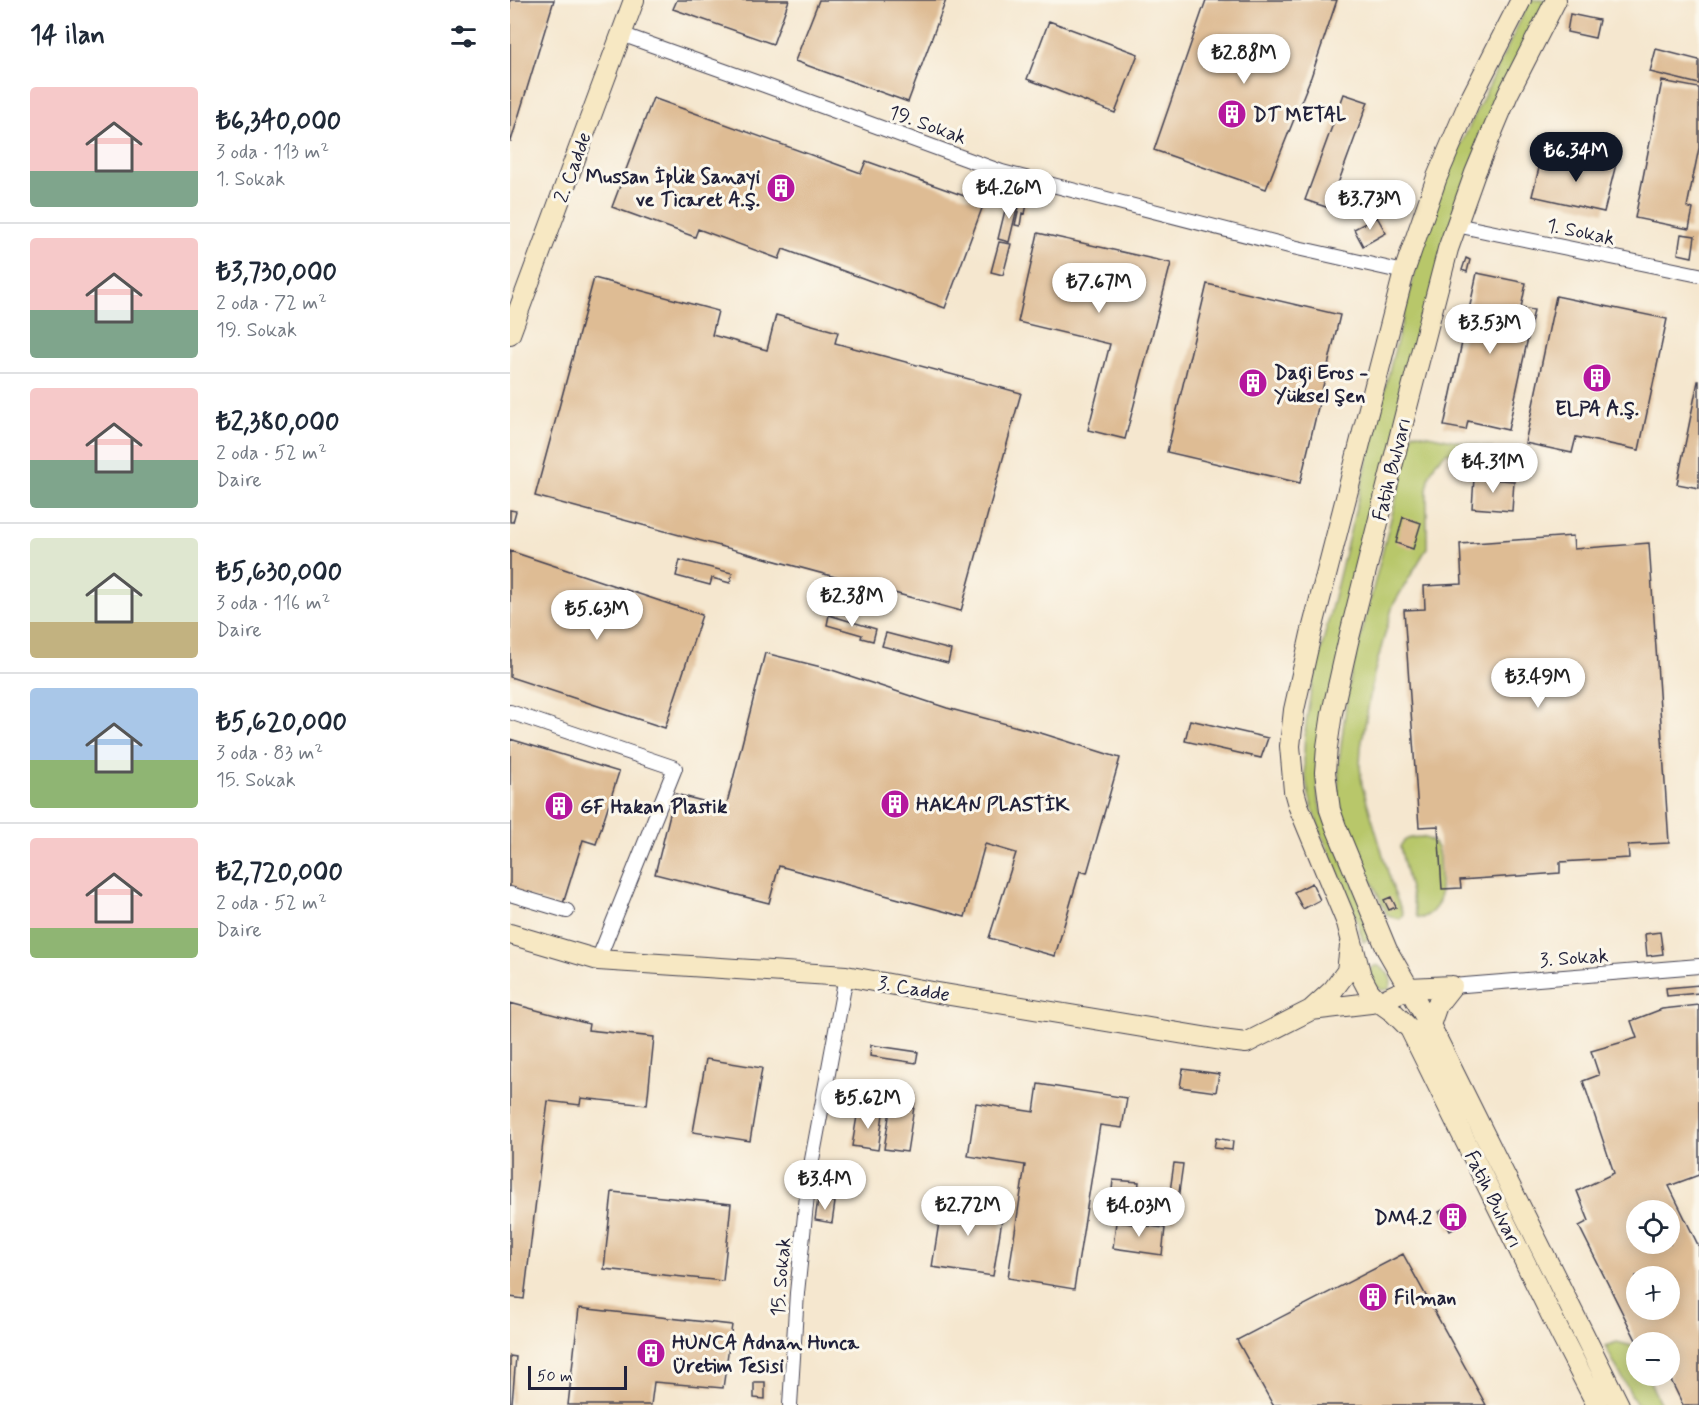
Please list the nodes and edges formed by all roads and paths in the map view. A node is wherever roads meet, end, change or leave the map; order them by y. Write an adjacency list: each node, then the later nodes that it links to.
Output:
1 (634, 0): 4 (main road, 2. Cadde)
2 (1521, 0): 6 (main road, Fatih Bulvarı)
3 (1556, 0): 5 (main road, Fatih Bulvarı)
4 (621, 34): 6 (street, 19. Sokak); 8 (main road, 2. Cadde)
5 (1456, 225): 7 (street, 1. Sokak); 14 (main road, Fatih Bulvarı)
6 (1404, 272): 13 (main road, Fatih Bulvarı)
7 (1699, 275)
8 (510, 334)
9 (510, 712): 15 (street)
10 (510, 894): 11 (street)
11 (567, 911)
12 (510, 934): 15 (main road, 3. Cadde)
13 (1351, 939): 16 (main road, Fatih Bulvarı); 22 (main road)
14 (1387, 950): 16 (main road); 20 (main road, Fatih Bulvarı)
15 (598, 960): 18 (main road, 3. Cadde)
16 (1358, 963): 21 (main road, Fatih Bulvarı)
17 (1699, 966): 19 (street, 3. Sokak)
18 (846, 976): 22 (main road, 3. Cadde); 24 (street, 15. Sokak)
19 (1452, 986): 20 (main road); 23 (main road)
20 (1409, 988): 21 (main road); 23 (main road, Fatih Bulvarı)
21 (1379, 1002): 22 (main road); 25 (main road, Fatih Bulvarı)
22 (1311, 1010)
23 (1430, 1025): 26 (main road, Fatih Bulvarı)
24 (790, 1405)
25 (1598, 1405)
26 (1619, 1405)

